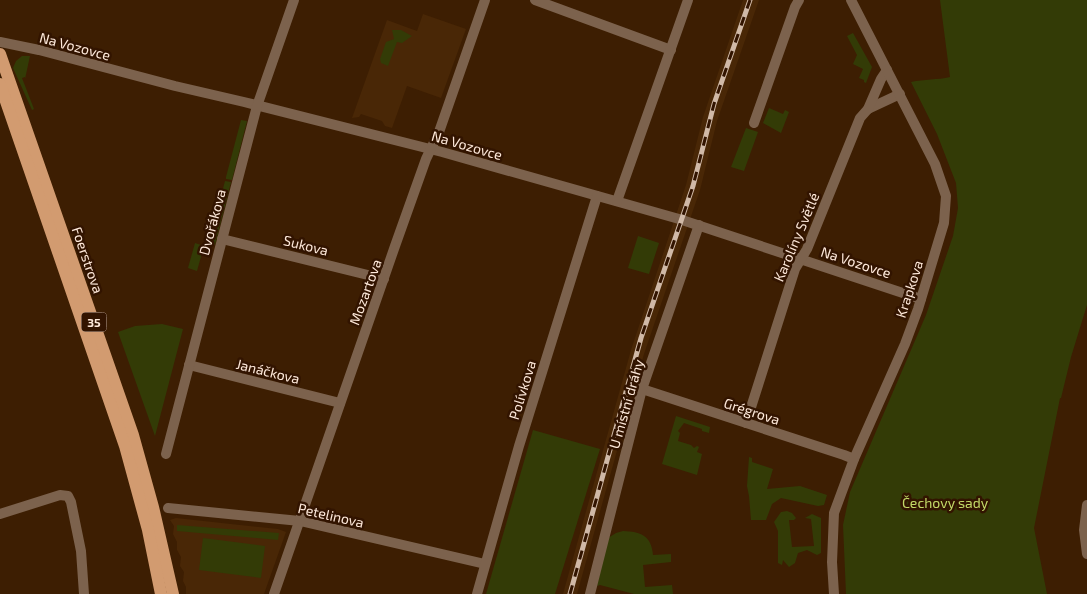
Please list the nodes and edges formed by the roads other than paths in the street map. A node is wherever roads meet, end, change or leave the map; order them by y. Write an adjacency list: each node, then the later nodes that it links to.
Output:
1 (294, 0): 13 (street, Dvořákova)
2 (485, 0): 16 (street, Mozartova)
3 (535, 0): 8 (street)
4 (688, 0): 8 (street)
5 (799, 0): 15 (street)
6 (850, 0): 10 (street, Krapkova)
7 (0, 42): 13 (street, Na Vozovce)
8 (671, 50): 18 (street)
9 (0, 54): 38 (main road, Foerstrova / 35)
10 (887, 70): 12 (street, Krapkova); 14 (street, Karolíny Světlé)
11 (0, 84): 37 (main road, Foerstrova / 35)
12 (900, 94): 14 (street); 23 (street, Krapkova)
13 (257, 106): 16 (street, Na Vozovce); 20 (street, Dvořákova)
14 (868, 109): 21 (street, Karolíny Světlé)
15 (754, 123)
16 (436, 151): 17 (street, Na Vozovce); 22 (street, Mozartova)
17 (594, 195): 18 (street, Na Vozovce); 35 (street, Polívkova)
18 (622, 203): 19 (street, Na Vozovce)
19 (699, 225): 21 (street, Na Vozovce); 25 (street, U místní dráhy)
20 (222, 239): 22 (street, Sukova); 24 (street, Dvořákova)
21 (802, 259): 23 (street, Na Vozovce); 27 (street, Karolíny Světlé)
22 (384, 279): 26 (street, Mozartova)
23 (921, 299): 29 (street, Krapkova)
24 (189, 365): 26 (street, Janáčkova); 28 (street, Dvořákova)
25 (642, 389): 27 (street, Grégrova); 41 (street, U místní dráhy)
26 (340, 403): 33 (street, Mozartova)
27 (746, 423): 29 (street, Grégrova)
28 (166, 454)
29 (854, 459): 42 (street, Krapkova)
30 (1087, 505): 34 (street)
31 (168, 508): 33 (street, Petelinova)
32 (0, 514): 36 (street)
33 (300, 521): 35 (street, Petelinova); 39 (street, Mozartova)
34 (1087, 554)
35 (485, 564): 40 (street, Polívkova)
36 (84, 594)
37 (161, 594)
38 (173, 594)
39 (274, 594)
40 (477, 594)
41 (590, 594)
42 (834, 594)

